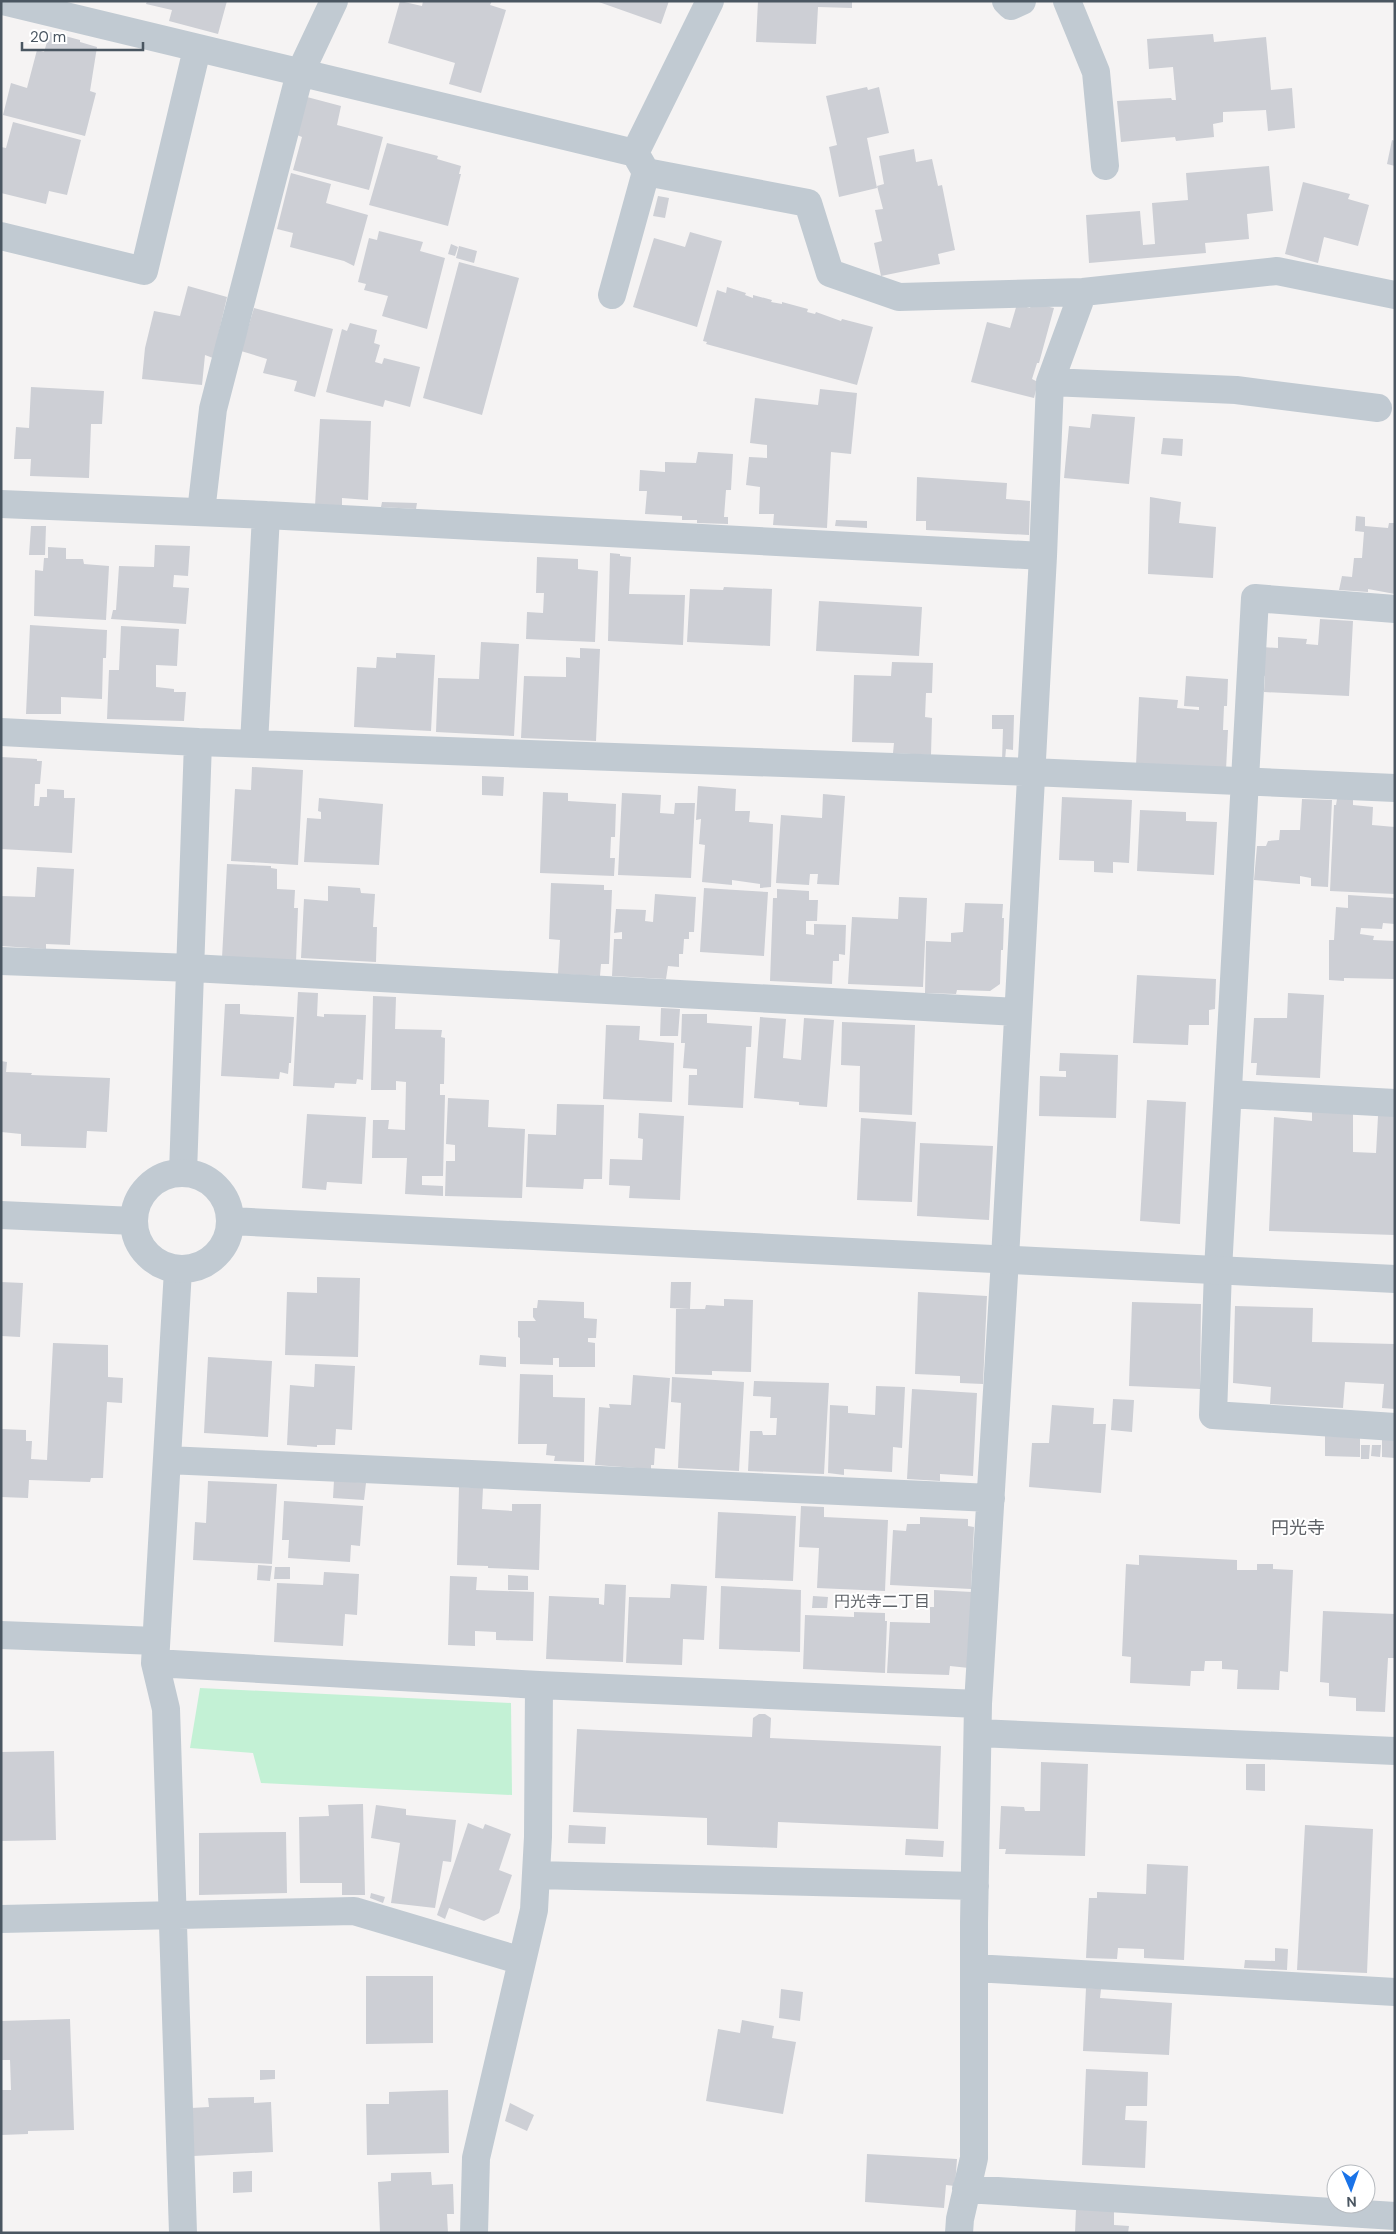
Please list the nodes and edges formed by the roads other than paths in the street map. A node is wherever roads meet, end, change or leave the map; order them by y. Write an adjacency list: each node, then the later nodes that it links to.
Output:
1 (3, 1): 7 (street)
2 (334, 1): 8 (street)
3 (710, 1): 9 (street)
4 (1006, 1): 5 (street)
5 (1022, 1)
6 (1067, 1): 10 (street)
7 (196, 49): 8 (street); 11 (street)
8 (300, 73): 9 (street); 18 (street)
9 (641, 163): 12 (street); 13 (street)
10 (1104, 166)
11 (1, 236)
12 (1083, 292): 14 (street); 15 (street)
13 (612, 295)
14 (1395, 295)
15 (1050, 382): 16 (street); 20 (street)
16 (1378, 408)
17 (1, 504): 18 (street)
18 (201, 512): 19 (street)
19 (266, 515): 20 (street); 24 (street)
20 (1043, 556): 25 (street)
21 (1395, 609): 26 (street)
22 (1, 732): 23 (street)
23 (198, 742): 24 (street); 29 (street)
24 (254, 744): 25 (street)
25 (1031, 772): 26 (street); 30 (street)
26 (1245, 782): 27 (street); 31 (street)
27 (1395, 788)
28 (1, 961): 29 (street)
29 (192, 968): 30 (street); 33 (street)
30 (1018, 1012): 37 (street)
31 (1228, 1094): 32 (street); 39 (street)
32 (1395, 1103)
33 (184, 1173): 35 (street); 36 (street)
34 (1, 1215): 35 (street)
35 (134, 1221): 38 (street)
36 (231, 1221): 37 (street); 38 (street)
37 (1005, 1259): 39 (street); 43 (street)
38 (178, 1270): 42 (street)
39 (1218, 1270): 40 (street); 41 (street)
40 (1395, 1278)
41 (1395, 1427)
42 (167, 1460): 43 (street); 45 (street)
43 (991, 1498): 47 (street)
44 (1, 1635): 45 (street)
45 (155, 1652): 46 (street); 52 (street)
46 (539, 1685): 47 (street); 50 (street)
47 (978, 1704): 48 (street)
48 (978, 1733): 49 (street); 51 (street)
49 (1395, 1751)
50 (536, 1875): 51 (street); 54 (street)
51 (975, 1886): 55 (street)
52 (173, 1914): 53 (street); 54 (street); 59 (street)
53 (1, 1919)
54 (522, 1961): 60 (street)
55 (974, 1968): 56 (street); 57 (street)
56 (1395, 1992)
57 (966, 2189): 58 (street); 61 (street)
58 (1395, 2216)
59 (183, 2233)
60 (474, 2233)
61 (959, 2233)

